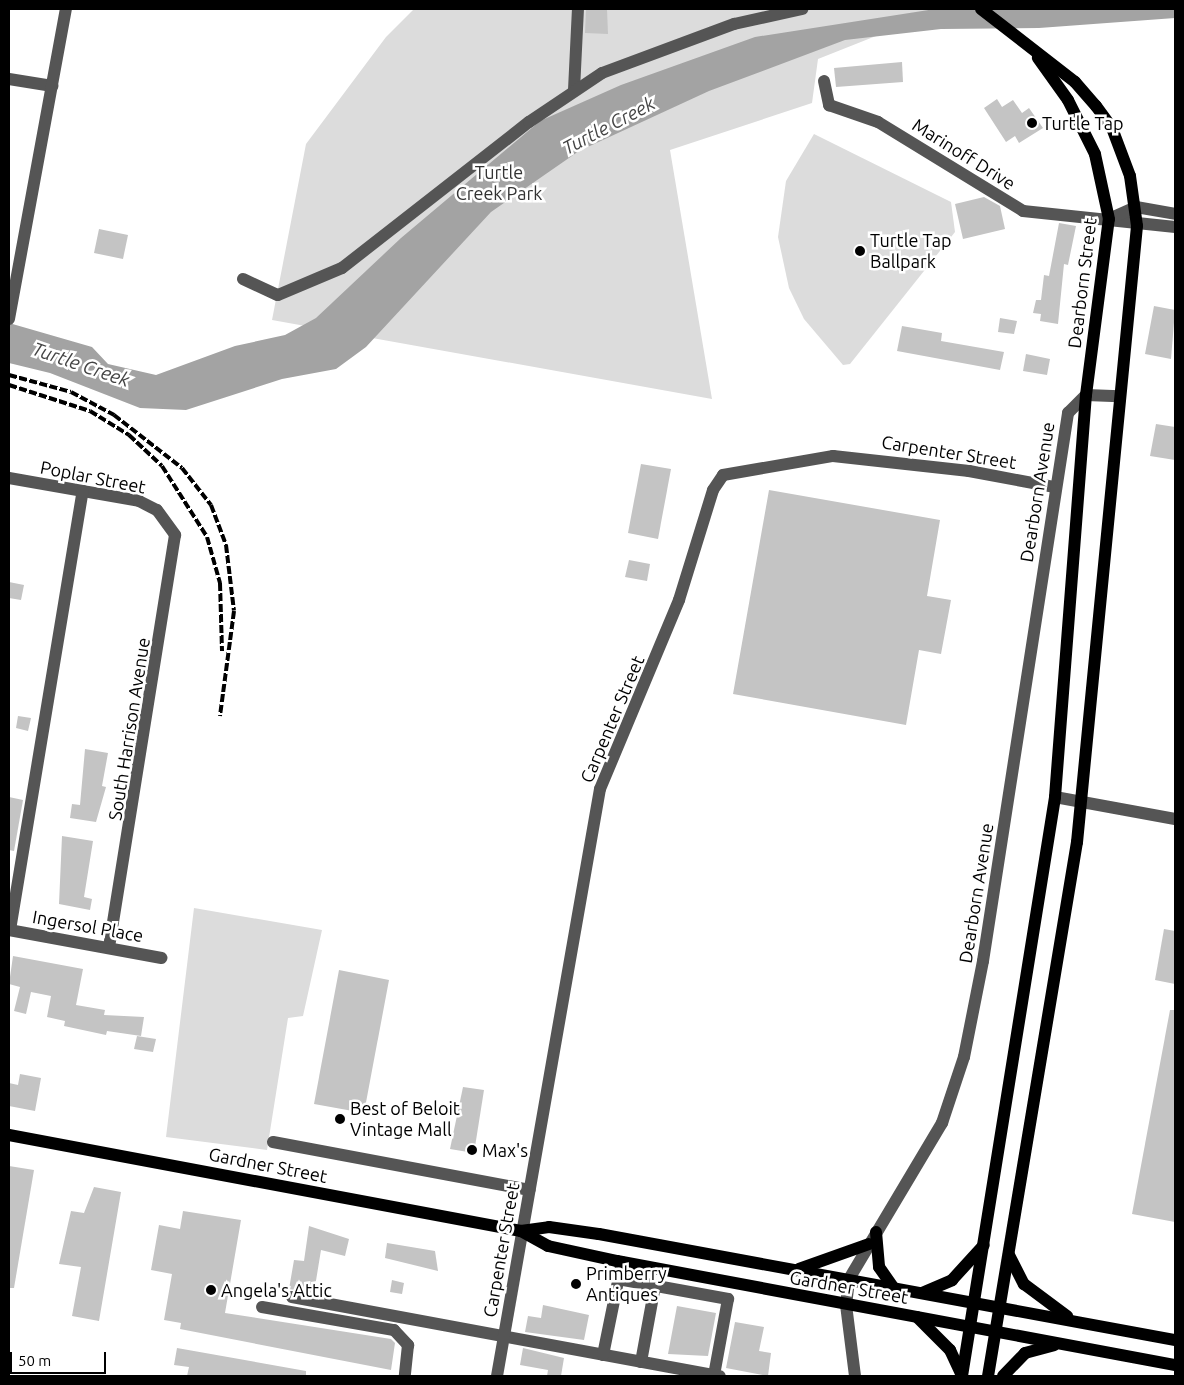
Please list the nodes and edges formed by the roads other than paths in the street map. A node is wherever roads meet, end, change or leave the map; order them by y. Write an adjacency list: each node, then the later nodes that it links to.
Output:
1 (66, 9): 8 (street)
2 (578, 9): 9 (street)
3 (802, 9): 9 (street)
4 (981, 9): 5 (main road)
5 (1029, 47): 10 (main road); 12 (main road, Dearborn Street)
6 (9, 79): 8 (street)
7 (824, 81): 12 (street, Marinoff Drive)
8 (52, 86): 16 (street)
9 (574, 90): 15 (street)
10 (1136, 207): 11 (street); 12 (street); 13 (main road)
11 (1175, 214)
12 (1110, 219): 13 (street); 17 (main road, Dearborn Street)
13 (1137, 226): 14 (street); 18 (main road)
14 (1175, 227)
15 (243, 279)
16 (9, 319)
17 (1086, 395): 18 (street); 20 (street, Dearborn Avenue); 23 (main road, Dearborn Street)
18 (1119, 396): 24 (main road)
19 (9, 478): 21 (street, Poplar Street)
20 (1054, 487): 31 (street, Carpenter Street); 33 (street, Dearborn Avenue)
21 (84, 491): 22 (street, Poplar Street); 26 (street)
22 (165, 518): 27 (street, South Harrison Avenue)
23 (1055, 797): 24 (street); 35 (main road, Dearborn Street)
24 (1082, 801): 25 (street); 36 (main road)
25 (1175, 819)
26 (9, 930): 27 (street, Ingersol Place)
27 (109, 948): 28 (street, Ingersol Place)
28 (161, 958)
29 (9, 1135): 32 (main road, Gardner Street)
30 (273, 1142): 31 (street)
31 (530, 1190): 32 (street, Carpenter Street)
32 (521, 1231): 37 (main road, Gardner Street); 38 (main road, Gardner Street); 55 (street, Carpenter Street)
33 (876, 1232): 34 (street, Dearborn Avenue); 43 (main road)
34 (869, 1244): 38 (main road); 41 (street, Dearborn Avenue)
35 (984, 1245): 45 (main road); 47 (main road, Dearborn Street)
36 (1009, 1255): 50 (main road); 52 (main road)
37 (622, 1262): 39 (main road, Gardner Street); 40 (street)
38 (798, 1269): 41 (main road, Gardner Street)
39 (696, 1276): 44 (street); 48 (main road, Gardner Street)
40 (618, 1279): 42 (street); 58 (street)
41 (849, 1279): 43 (main road, Gardner Street); 48 (street, Dearborn Avenue)
42 (655, 1286): 44 (street); 59 (street)
43 (893, 1287): 45 (main road, Gardner Street)
44 (694, 1293): 63 (street)
45 (922, 1293): 47 (main road, Gardner Street)
46 (292, 1297): 55 (street)
47 (974, 1303): 50 (main road, Gardner Street); 53 (main road, Dearborn Street)
48 (846, 1304): 51 (main road, Gardner Street); 64 (street, Dearborn Avenue)
49 (262, 1307): 61 (street)
50 (999, 1307): 52 (main road, Gardner Street); 54 (main road)
51 (917, 1317): 53 (main road, Gardner Street); 65 (main road)
52 (1076, 1321): 56 (main road, Gardner Street)
53 (970, 1327): 54 (main road, Gardner Street); 65 (main road, Dearborn Street)
54 (994, 1331): 57 (main road, Gardner Street); 66 (main road)
55 (504, 1336): 58 (street); 62 (street, Carpenter Street)
56 (1175, 1340)
57 (1060, 1344): 60 (main road, Gardner Street); 67 (main road)
58 (603, 1355): 59 (street)
59 (641, 1362): 63 (street)
60 (1175, 1366)
61 (406, 1376)
62 (497, 1376)
63 (717, 1376)
64 (855, 1376)
65 (962, 1376)
66 (988, 1376)
67 (1003, 1376)

